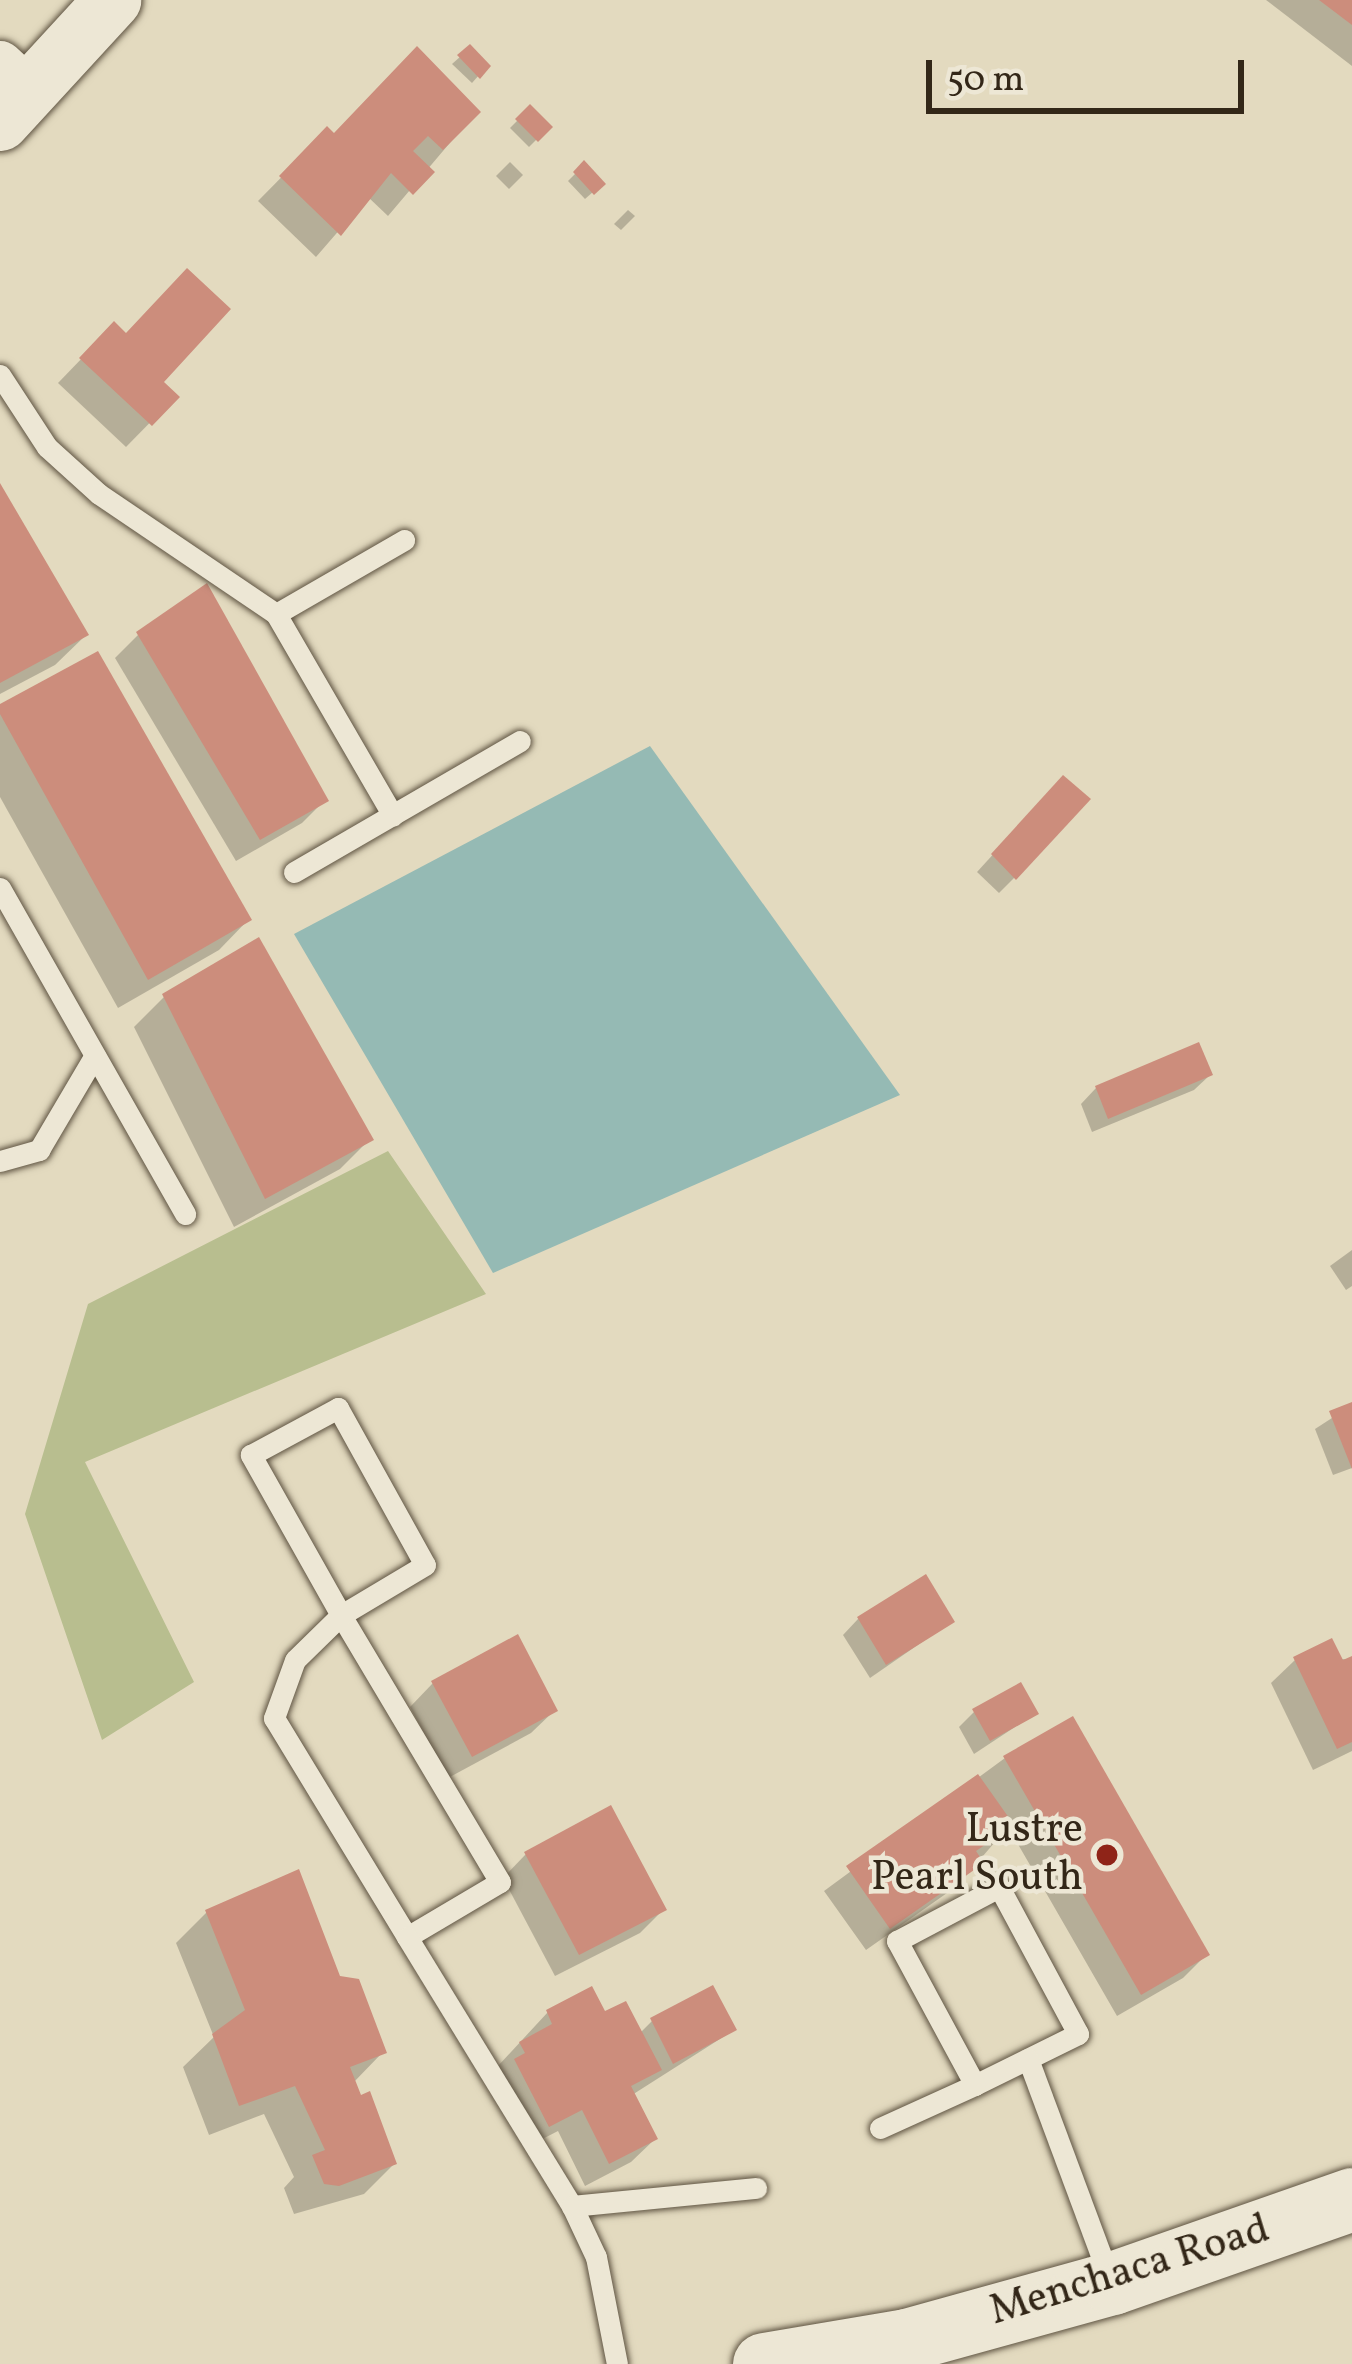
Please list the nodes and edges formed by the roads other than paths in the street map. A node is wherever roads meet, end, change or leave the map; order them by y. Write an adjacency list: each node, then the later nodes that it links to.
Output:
1 (112, 0): 2 (street)
2 (10, 92)
3 (0, 375): 5 (lane)
4 (404, 540): 5 (lane)
5 (275, 614): 7 (lane)
6 (520, 741): 7 (lane)
7 (393, 816): 8 (lane)
8 (294, 872)
9 (0, 887): 10 (lane)
10 (95, 1055): 11 (lane); 12 (lane)
11 (0, 1161)
12 (185, 1214)
13 (341, 1615): 13 (lane); 14 (lane); 14 (lane)
14 (407, 1937): 20 (lane)
15 (1028, 2059): 16 (lane); 16 (lane); 21 (lane)
16 (975, 2085): 17 (lane)
17 (880, 2128)
18 (756, 2188): 20 (lane)
19 (1352, 2200): 21 (main road, Menchaca Road)
20 (572, 2206): 22 (lane)
21 (1112, 2283): 23 (main road, Menchaca Road)
22 (616, 2364)
23 (764, 2364)

